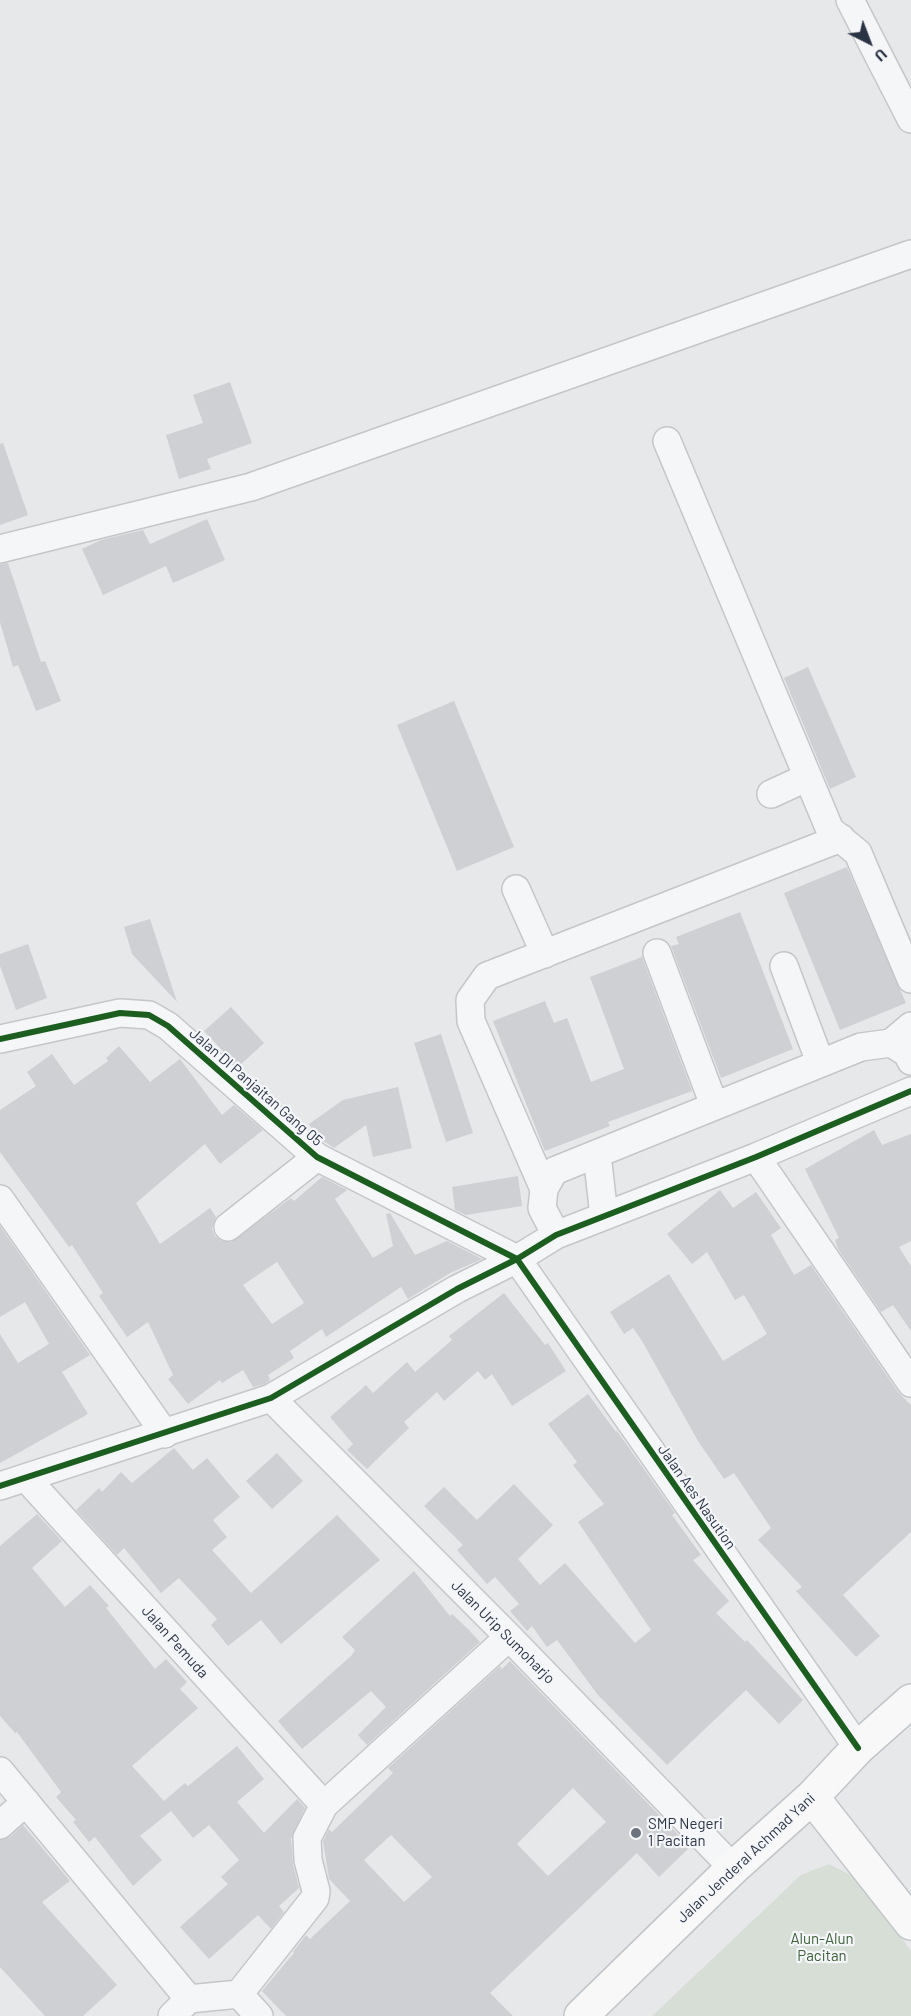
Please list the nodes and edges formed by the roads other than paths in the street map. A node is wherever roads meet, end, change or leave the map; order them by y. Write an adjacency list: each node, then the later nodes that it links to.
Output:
1 (850, 0): 2 (street)
2 (911, 119)
3 (911, 254): 5 (street)
4 (667, 441): 6 (street)
5 (0, 549)
6 (808, 777): 7 (street); 8 (street)
7 (771, 794)
8 (841, 838): 11 (street); 13 (street)
9 (516, 889): 11 (street)
10 (657, 953): 19 (street)
11 (545, 954): 23 (street)
12 (784, 966): 17 (street)
13 (911, 980)
14 (901, 1034): 16 (street); 17 (street)
15 (0, 1039): 21 (street, Jalan DI Panjaitan Gang 05)
16 (911, 1061)
17 (820, 1062): 19 (street)
18 (911, 1091): 22 (street)
19 (714, 1105): 20 (street)
20 (597, 1154): 23 (street); 25 (street)
21 (317, 1157): 26 (street); 28 (street, Jalan DI Panjaitan Gang 05)
22 (756, 1157): 25 (street); 29 (street)
23 (544, 1189): 27 (street)
24 (0, 1199): 31 (street)
25 (604, 1216): 27 (street)
26 (228, 1227)
27 (556, 1235): 28 (street)
28 (517, 1259): 30 (street); 36 (street, Jalan Aes Nasution)
29 (911, 1383)
30 (271, 1398): 31 (street); 34 (street, Jalan Urip Sumoharjo)
31 (165, 1434): 32 (street)
32 (26, 1478): 33 (street); 40 (street, Jalan Pemuda)
33 (0, 1486)
34 (509, 1637): 40 (street); 42 (street, Jalan Urip Sumoharjo)
35 (911, 1701): 36 (main road, Jalan Jenderal Achmad Yani)
36 (858, 1748): 38 (main road, Jalan Jenderal Achmad Yani)
37 (0, 1771): 39 (street)
38 (812, 1797): 42 (main road, Jalan Jenderal Achmad Yani); 43 (main road)
39 (26, 1802): 41 (street); 45 (street)
40 (324, 1805): 44 (street)
41 (0, 1825)
42 (733, 1868): 47 (main road, Jalan Jenderal Achmad Yani)
43 (911, 1923)
44 (239, 1994): 45 (street); 46 (street)
45 (180, 2008)
46 (259, 2016)
47 (581, 2016)

